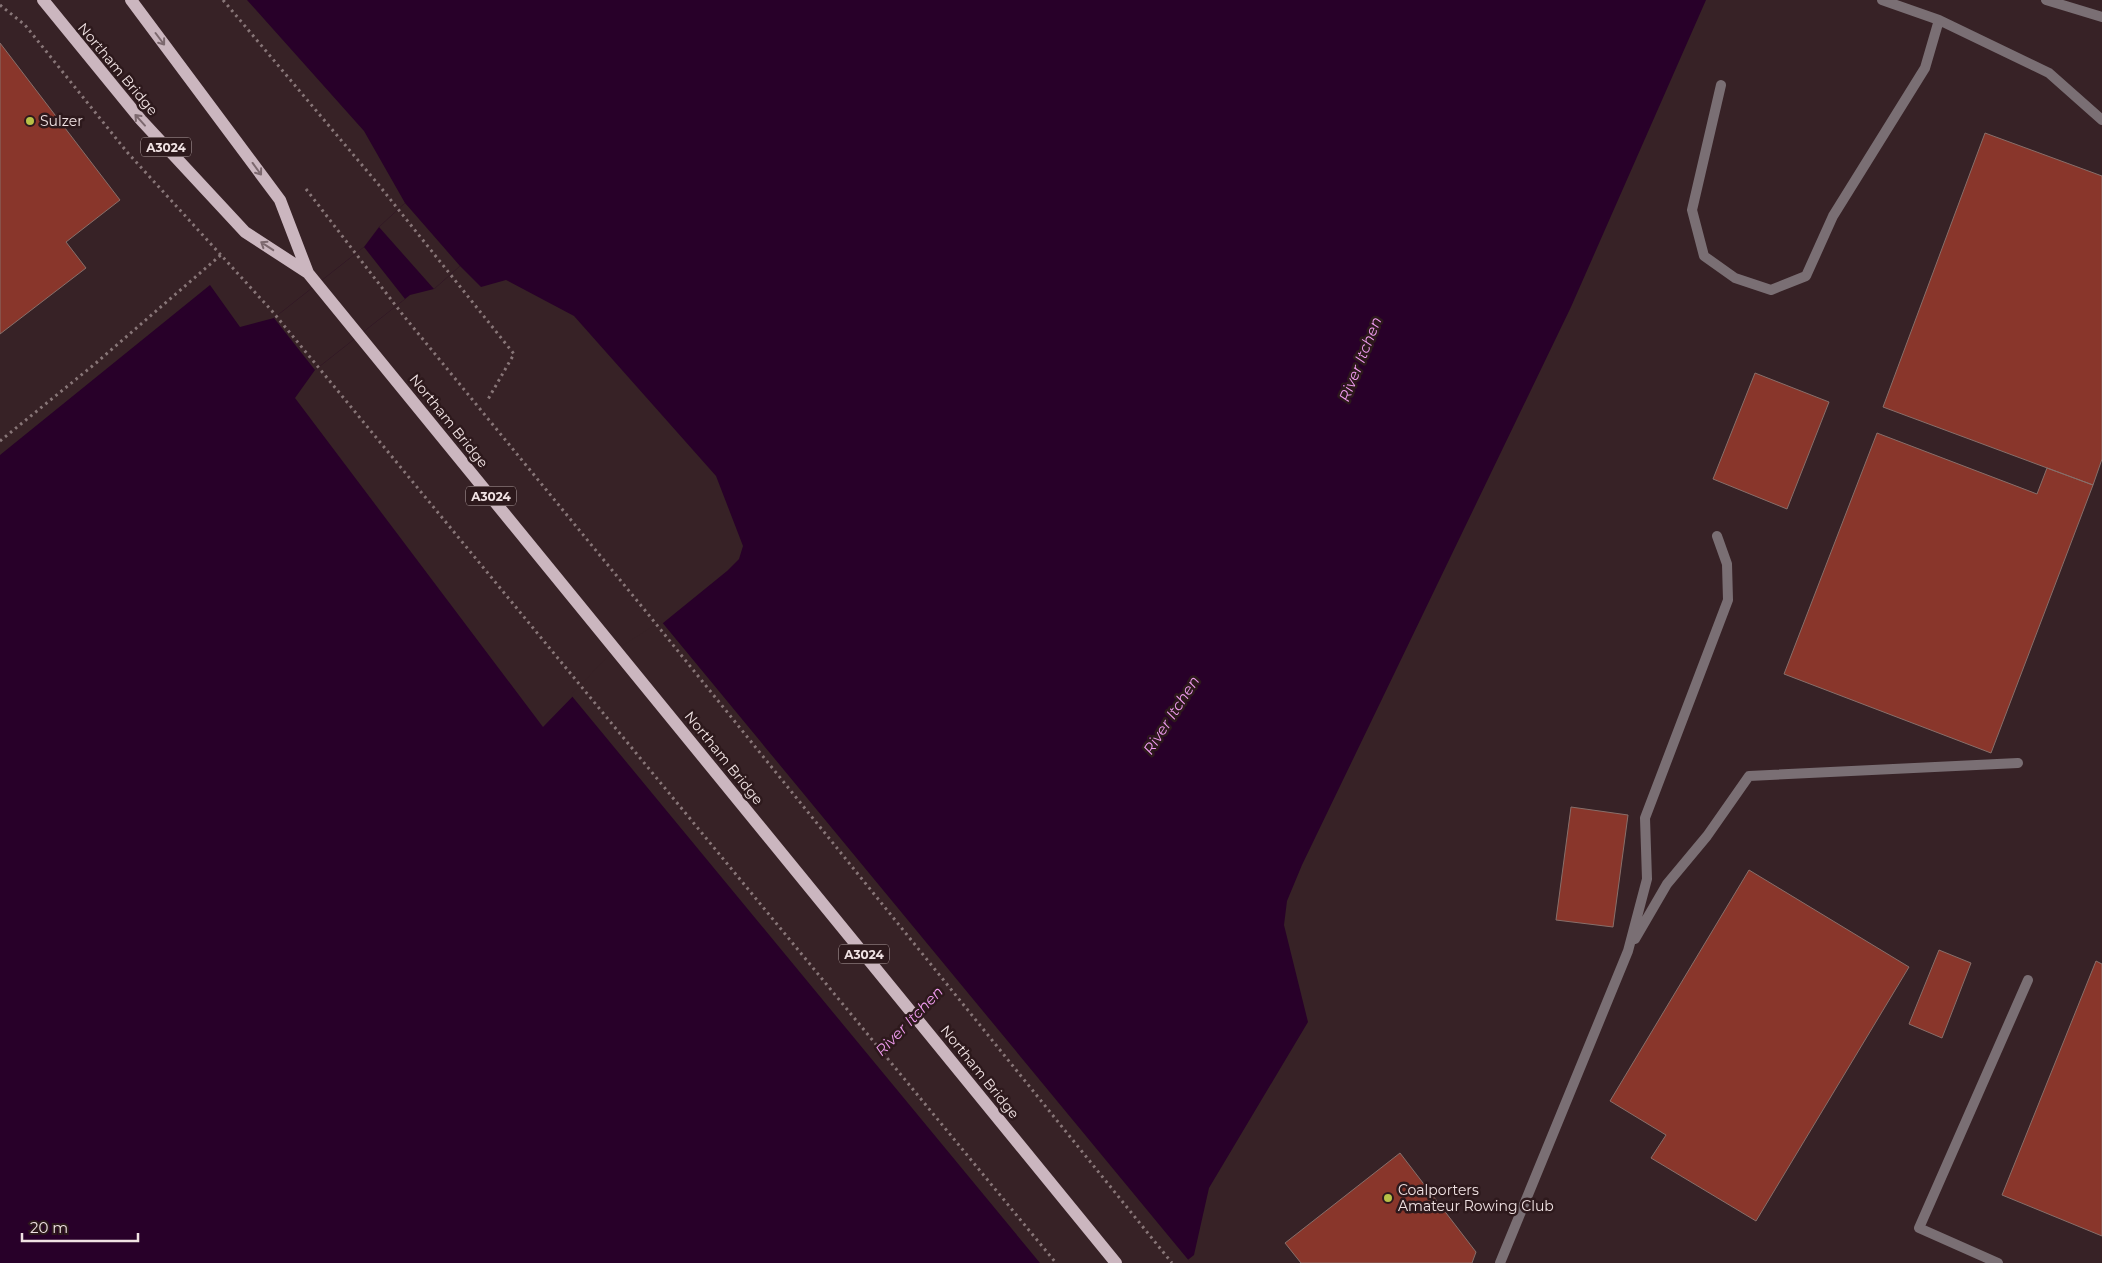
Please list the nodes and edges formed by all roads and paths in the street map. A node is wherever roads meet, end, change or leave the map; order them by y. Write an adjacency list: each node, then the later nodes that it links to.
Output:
1 (43, 0): 13 (main road, Northam Bridge / A3024, one-way to 1)
2 (131, 0): 13 (main road, Northam Bridge / A3024, one-way to 13)
3 (223, 0): 14 (path)
4 (1882, 0): 8 (lane)
5 (2046, 0): 7 (lane)
6 (0, 5): 12 (path)
7 (2102, 17)
8 (1939, 20): 9 (lane); 10 (lane)
9 (1721, 85)
10 (2102, 120)
11 (302, 184): 22 (path)
12 (222, 254): 15 (path); 20 (path)
13 (308, 272): 21 (main road, Northam Bridge / A3024)
14 (487, 401)
15 (0, 441)
16 (1717, 536): 18 (lane)
17 (2018, 763): 18 (lane)
18 (1628, 951): 23 (lane)
19 (2028, 980): 24 (lane)
20 (1056, 1263)
21 (1116, 1263)
22 (1172, 1263)
23 (1500, 1263)
24 (1998, 1263)

